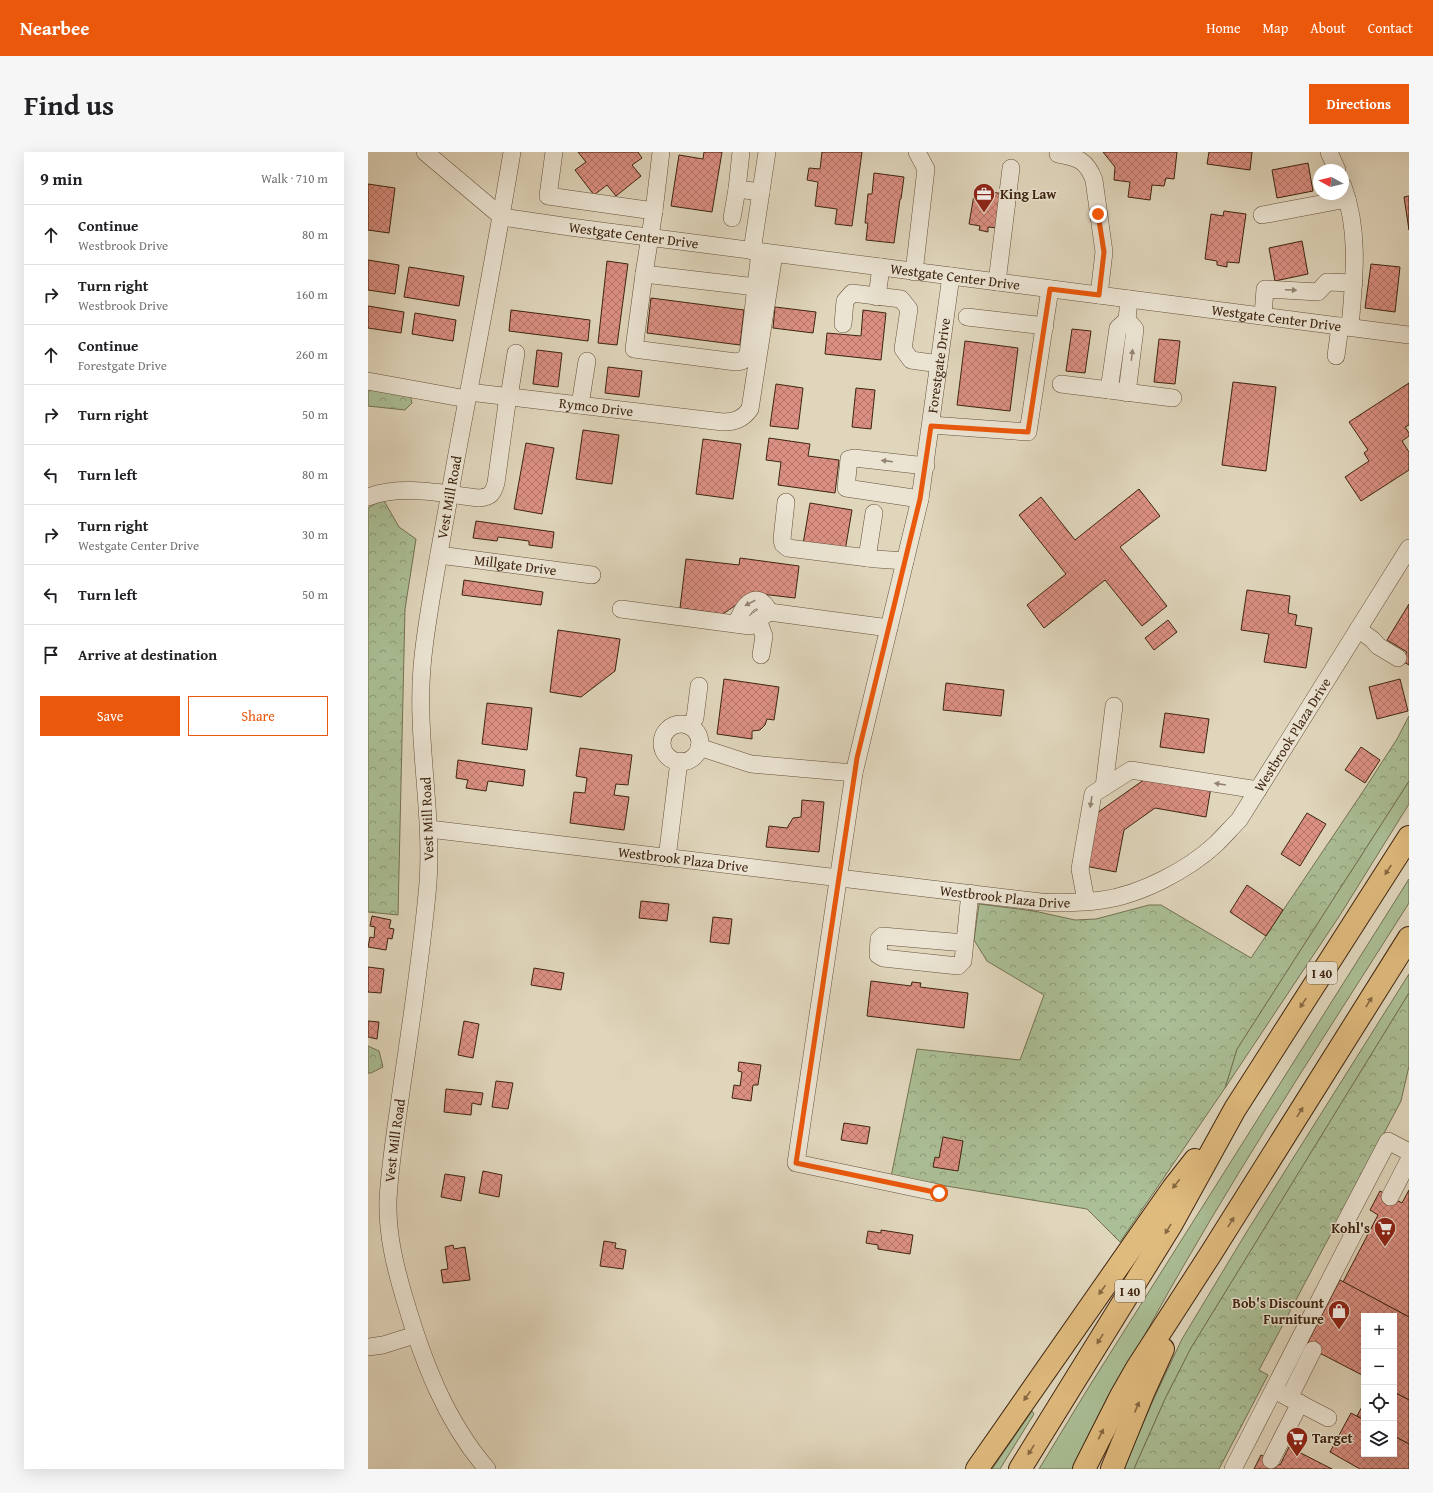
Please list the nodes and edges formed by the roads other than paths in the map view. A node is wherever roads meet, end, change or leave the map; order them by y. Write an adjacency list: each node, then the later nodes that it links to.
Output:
1 (425, 152): 18 (street)
2 (512, 152): 18 (street, Vest Mill Road)
3 (554, 152): 16 (street)
4 (662, 152): 16 (street)
5 (741, 152): 12 (street)
6 (766, 152): 13 (street)
7 (917, 152): 23 (street)
8 (1059, 152): 30 (street)
9 (1330, 153): 10 (street)
10 (1335, 164)
11 (1011, 168): 26 (street)
12 (737, 189): 13 (street); 19 (street)
13 (761, 192): 21 (street)
14 (1319, 200): 17 (street)
15 (1347, 200): 27 (street)
16 (654, 211): 20 (street)
17 (1262, 215)
18 (502, 217): 20 (street, Westgate Center Drive); 48 (street, Vest Mill Road)
19 (732, 218)
20 (650, 238): 21 (street, Westgate Center Drive); 24 (street)
21 (762, 252): 22 (street, Westgate Center Drive); 28 (street); 51 (street, Rymco Drive)
22 (881, 267): 23 (street, Westgate Center Drive); 31 (street)
23 (914, 272): 25 (street, Westgate Center Drive)
24 (644, 274): 28 (street); 28 (street)
25 (951, 276): 26 (street, Westgate Center Drive); 43 (street, Forestgate Drive)
26 (997, 282): 29 (street, Westgate Center Drive)
27 (1354, 283): 33 (street, one-way to 27); 38 (street)
28 (756, 287)
29 (1050, 289): 30 (street, Westgate Center Drive); 37 (street)
30 (1099, 295): 32 (street, Westgate Center Drive)
31 (877, 296): 36 (street); 43 (street)
32 (1129, 299): 33 (street, Westgate Center Drive); 35 (street)
33 (1263, 316): 38 (street, Westgate Center Drive)
34 (967, 317): 37 (street)
35 (1127, 320): 46 (street); 47 (street, one-way to 35)
36 (842, 324)
37 (1044, 326): 52 (street)
38 (1345, 327): 39 (street, Westgate Center Drive); 41 (street)
39 (1409, 334)
40 (516, 353): 49 (street)
41 (1336, 356)
42 (586, 361): 51 (street)
43 (939, 364): 52 (street, Forestgate Drive)
44 (368, 381): 48 (street, Rymco Drive)
45 (1061, 384): 46 (street)
46 (1109, 390): 47 (street)
47 (1127, 392): 50 (street)
48 (468, 395): 49 (street, Rymco Drive); 54 (street, Vest Mill Road)
49 (508, 396): 51 (street, Rymco Drive); 54 (street)
50 (1173, 398)
51 (580, 405)
52 (931, 426): 53 (street, Forestgate Drive)
53 (926, 466): 56 (street, Forestgate Drive); 56 (street, one-way to 56)
54 (449, 495): 55 (street); 60 (street, Vest Mill Road)
55 (368, 497)
56 (920, 499): 62 (street, Forestgate Drive)
57 (786, 502): 61 (street)
58 (874, 513): 61 (street)
59 (1409, 548): 67 (street, Westbrook Plaza Drive)
60 (439, 555): 63 (street, Millgate Drive); 78 (street, Vest Mill Road)
61 (867, 558): 62 (street)
62 (905, 561): 66 (street, Forestgate Drive)
63 (592, 575)
64 (621, 609): 65 (street)
65 (764, 616): 66 (street); 68 (street)
66 (889, 628): 75 (street, Forestgate Drive)
67 (1358, 629): 69 (street); 77 (street, Westbrook Plaza Drive)
68 (761, 655)
69 (1398, 658)
70 (699, 686): 72 (street)
71 (1114, 706): 76 (street)
72 (690, 726): 73 (street); 74 (street)
73 (699, 747): 74 (street); 75 (street)
74 (679, 761): 80 (street)
75 (854, 773): 81 (street, Forestgate Drive)
76 (1104, 787): 77 (street, one-way to 76); 83 (street, one-way to 83)
77 (1258, 790): 83 (street, Westbrook Plaza Drive)
78 (429, 829): 80 (street, Westbrook Plaza Drive); 92 (street, Vest Mill Road)
79 (1409, 837): 86 (highway, I 40, one-way to 86)
80 (667, 858): 81 (street, Westbrook Plaza Drive)
81 (838, 877): 82 (street, Westbrook Plaza Drive); 89 (street, Forestgate Drive)
82 (970, 893): 83 (street, Westbrook Plaza Drive); 85 (street)
83 (1086, 901)
84 (1409, 938): 91 (highway, one-way to 84)
85 (965, 943)
86 (1235, 1109): 100 (highway, one-way to 100); 101 (highway, I 40, one-way to 101)
87 (1409, 1152): 95 (street)
88 (1409, 1160): 90 (street)
89 (939, 1193)
90 (1390, 1196)
91 (1210, 1255): 102 (highway, one-way to 91); 103 (highway, one-way to 91)
92 (415, 1335): 93 (street); 99 (street, Vest Mill Road)
93 (368, 1348)
94 (1313, 1350): 96 (street)
95 (1274, 1390): 96 (street); 104 (street)
96 (1295, 1400): 97 (street); 98 (street)
97 (1328, 1418)
98 (1271, 1460)
99 (487, 1469)
100 (976, 1469)
101 (1020, 1469)
102 (1084, 1469)
103 (1112, 1469)
104 (1234, 1469)

